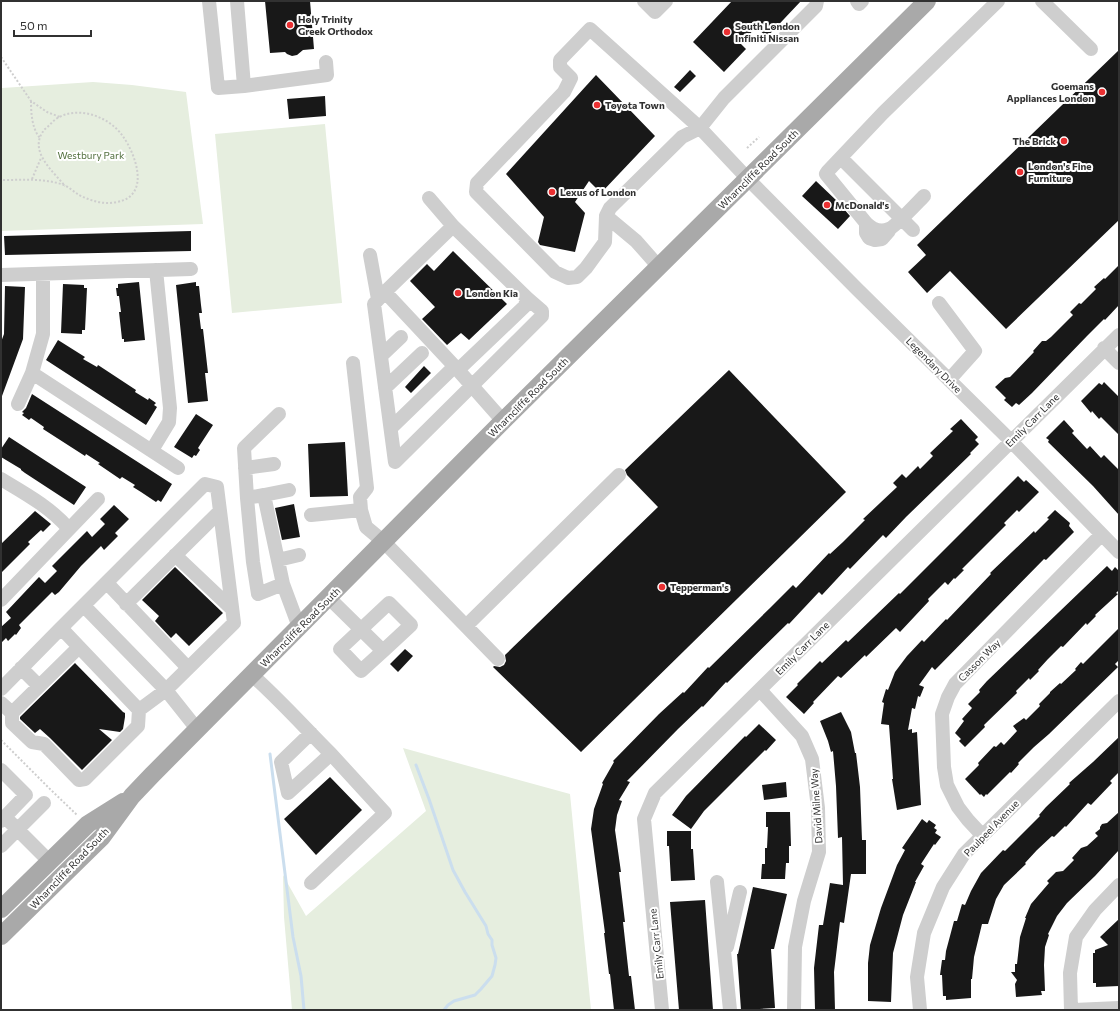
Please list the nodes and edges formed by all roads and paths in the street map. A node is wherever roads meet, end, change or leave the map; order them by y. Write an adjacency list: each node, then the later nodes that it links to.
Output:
1 (209, 1): 14 (street)
2 (237, 1): 14 (street)
3 (644, 1): 4 (street)
4 (666, 1)
5 (817, 1): 17 (street)
6 (857, 1): 7 (street)
7 (862, 1)
8 (927, 1): 24 (main road, Wharncliffe Road South)
9 (998, 1): 22 (street)
10 (1042, 1): 11 (street)
11 (1091, 49)
12 (1, 57): 15 (path)
13 (326, 62): 14 (street)
14 (244, 86)
15 (30, 101): 16 (path); 19 (path)
16 (60, 117): 19 (path); 26 (path)
17 (700, 128): 24 (street, Legendary Drive); 29 (street); 29 (street, Legendary Drive)
18 (759, 137): 20 (path)
19 (40, 138): 21 (path)
20 (746, 148)
21 (41, 157): 23 (path); 26 (path)
22 (841, 158): 30 (street); 30 (street)
23 (32, 179): 25 (path); 26 (path)
24 (748, 179): 34 (main road, Wharncliffe Road South); 51 (street, Legendary Drive)
25 (3, 180)
26 (65, 186)
27 (924, 196): 30 (street)
28 (429, 198): 31 (street)
29 (606, 216): 34 (street)
30 (901, 218): 32 (street)
31 (453, 226): 39 (street); 40 (street)
32 (913, 230)
33 (370, 255): 39 (street)
34 (659, 267): 56 (main road, Wharncliffe Road South)
35 (191, 269): 36 (street)
36 (156, 270): 37 (street); 59 (street)
37 (43, 274): 38 (street); 50 (street)
38 (1, 275)
39 (382, 296): 46 (street); 49 (street)
40 (527, 298): 49 (street); 52 (street)
41 (939, 303): 51 (street)
42 (1119, 335): 44 (street, Emily Carr Lane)
43 (401, 337): 46 (street)
44 (1104, 348): 48 (street); 58 (street, Emily Carr Lane)
45 (422, 353): 53 (street)
46 (381, 356): 53 (street)
47 (353, 363): 69 (street)
48 (1119, 363)
49 (457, 368): 52 (street); 57 (street)
50 (32, 373): 54 (street); 59 (street)
51 (949, 380): 58 (street, Legendary Drive)
52 (472, 386): 56 (street); 57 (street)
53 (385, 388): 57 (street)
54 (18, 404)
55 (279, 414): 62 (street)
56 (503, 421): 74 (main road, Wharncliffe Road South)
57 (391, 428)
58 (1011, 441): 73 (street, Legendary Drive); 99 (street, Emily Carr Lane)
59 (152, 450): 61 (street)
60 (274, 464): 62 (street)
61 (178, 468)
62 (245, 468): 67 (street)
63 (619, 475): 86 (street)
64 (1, 479): 72 (street)
65 (289, 490): 66 (street)
66 (264, 495): 67 (street); 78 (street)
67 (247, 498): 80 (street)
68 (98, 499): 72 (street)
69 (361, 510): 71 (street); 74 (street)
70 (220, 511): 76 (street); 79 (street); 85 (street)
71 (311, 515)
72 (69, 529): 82 (street)
73 (1101, 535): 75 (street, Legendary Drive); 114 (street, Casson Way)
74 (384, 542): 81 (main road, Wharncliffe Road South); 86 (street)
75 (1119, 552)
76 (175, 555): 83 (street); 85 (street)
77 (299, 555): 78 (street)
78 (278, 560): 80 (street)
79 (107, 583): 83 (street); 84 (street)
80 (283, 584): 87 (street)
81 (329, 598): 87 (main road, Wharncliffe Road South); 89 (street)
82 (1, 600)
83 (126, 604): 94 (street)
84 (84, 606): 88 (street); 98 (street)
85 (232, 609): 94 (street)
86 (466, 626): 92 (street)
87 (299, 627): 95 (main road, Wharncliffe Road South)
88 (61, 628): 90 (street); 93 (street)
89 (362, 629): 91 (street); 91 (street); 91 (street)
90 (79, 647): 96 (street); 102 (street)
91 (383, 651)
92 (498, 659)
93 (21, 668): 96 (street); 97 (street)
94 (188, 668): 98 (street)
95 (252, 675): 104 (main road, Wharncliffe Road South); 105 (street)
96 (39, 686): 103 (street)
97 (1, 689)
98 (166, 690): 102 (street); 104 (street)
99 (760, 690): 125 (street, Emily Carr Lane); 127 (street, David Milne Way)
100 (1119, 701): 114 (street, Paulpeel Avenue)
101 (1, 703): 103 (street)
102 (138, 710): 103 (street)
103 (12, 713)
104 (197, 729): 109 (main road, Wharncliffe Road South)
105 (310, 733): 107 (street); 107 (street)
106 (1, 740): 112 (path)
107 (331, 754): 118 (street)
108 (1, 770): 111 (street)
109 (132, 796): 112 (main road, Wharncliffe Road South); 122 (main road, Wharncliffe Road South)
110 (44, 803): 113 (street)
111 (3, 819): 113 (street)
112 (88, 824): 116 (main road, Wharncliffe Road South)
113 (17, 830): 115 (street); 116 (street)
114 (982, 835): 128 (street, Paulpeel Avenue)
115 (1, 846)
116 (50, 862): 121 (main road, Wharncliffe Road South)
117 (717, 882): 123 (street)
118 (311, 883)
119 (1119, 885): 129 (street)
120 (740, 892): 123 (street)
121 (1, 909)
122 (1, 936)
123 (725, 957): 126 (street)
124 (1119, 1008): 129 (street)
125 (662, 1010)
126 (730, 1010)
127 (794, 1010)
128 (920, 1010)
129 (1073, 1010)

